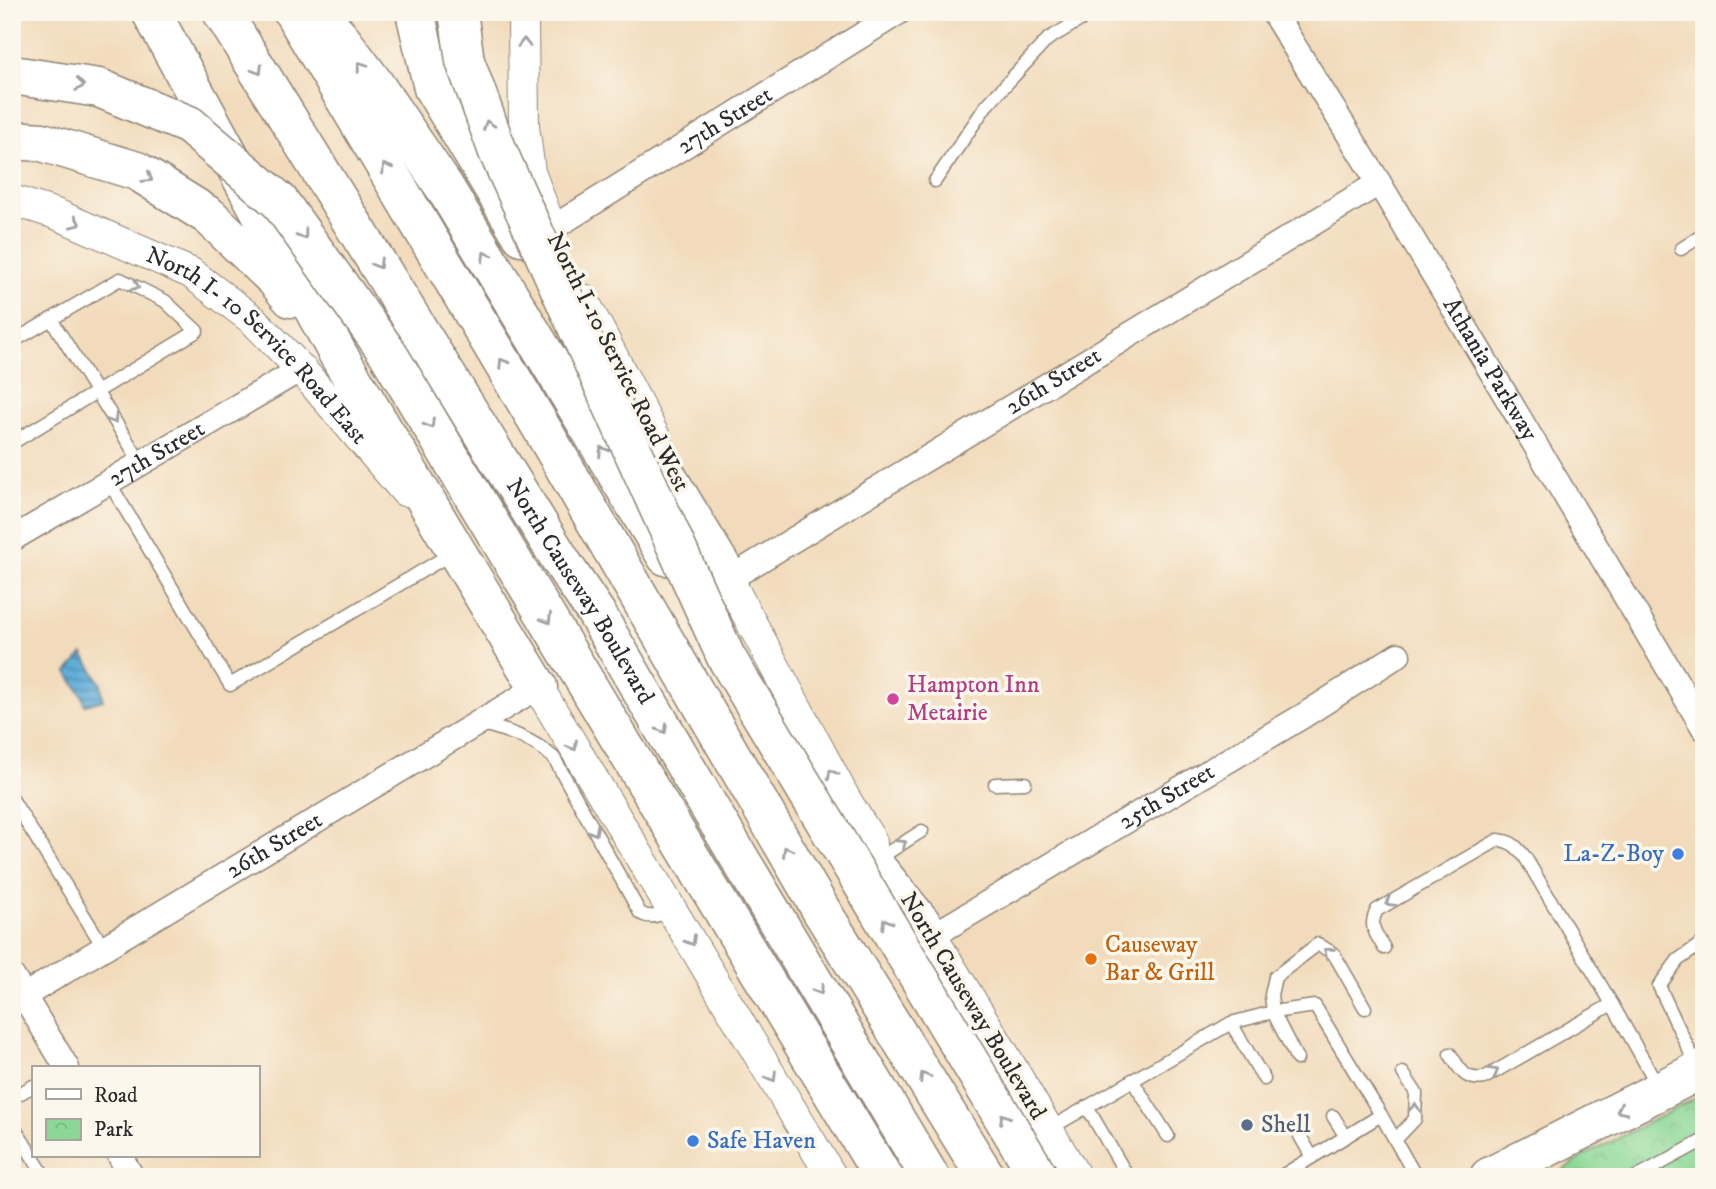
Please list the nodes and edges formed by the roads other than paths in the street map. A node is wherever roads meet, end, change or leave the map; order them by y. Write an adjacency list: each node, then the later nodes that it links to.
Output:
1 (151, 12): 21 (main road)
2 (222, 12): 80 (main road, North Causeway Boulevard, one-way to 80)
3 (293, 12): 24 (main road, North Causeway Boulevard, one-way to 3)
4 (317, 12): 32 (main road, one-way to 4, bridge)
5 (415, 12): 30 (main road)
6 (458, 12): 32 (main road, one-way to 6, bridge)
7 (525, 12): 16 (street, North I-10 Service Road West, one-way to 7)
8 (899, 12): 16 (street, 27th Street)
9 (1094, 12): 13 (lane)
10 (1273, 12): 14 (street, Athania Parkway)
11 (12, 75): 79 (main road, one-way to 79, bridge)
12 (12, 139): 21 (main road, one-way to 21)
13 (935, 181)
14 (1379, 183): 30 (street, 26th Street); 35 (street, Athania Parkway)
15 (12, 200): 22 (street, North I- 10 Service Road East, one-way to 22)
16 (551, 229): 30 (street, North I-10 Service Road West)
17 (1704, 234): 18 (lane)
18 (1681, 248)
19 (51, 320): 20 (lane); 23 (lane); 23 (lane, one-way to 23)
20 (12, 342)
21 (339, 356): 29 (main road)
22 (301, 369): 26 (street, 27th Street); 29 (street, North I- 10 Service Road East)
23 (96, 392): 25 (lane); 26 (lane, one-way to 26)
24 (538, 422): 42 (main road); 81 (main road, North Causeway Boulevard, one-way to 24)
25 (12, 443)
26 (141, 463): 27 (street, 27th Street)
27 (109, 482): 28 (street, 27th Street); 29 (lane)
28 (12, 538)
29 (456, 551): 33 (main road)
30 (729, 579): 40 (street, North Causeway Boulevard, one-way to 30)
31 (1398, 655): 42 (street, 25th Street)
32 (726, 657): 82 (main road, one-way to 32, bridge)
33 (538, 687): 34 (street, 26th Street); 41 (street, one-way to 41)
34 (479, 723): 41 (lane, one-way to 41); 44 (street, 26th Street)
35 (1704, 728)
36 (1025, 783): 37 (lane)
37 (995, 784)
38 (12, 799): 44 (lane)
39 (922, 831): 40 (lane, one-way to 39)
40 (881, 857): 42 (street, North Causeway Boulevard)
41 (671, 908): 78 (street, one-way to 78)
42 (932, 936): 65 (street, North Causeway Boulevard)
43 (1704, 942): 54 (lane)
44 (104, 948): 46 (street, 26th Street)
45 (1384, 948): 47 (lane, one-way to 45)
46 (16, 992): 53 (street)
47 (1612, 1004): 51 (lane, one-way to 47); 59 (lane)
48 (1365, 1008): 49 (lane, one-way to 49)
49 (1273, 1012): 50 (lane); 52 (lane); 62 (lane)
50 (1231, 1023): 56 (lane); 57 (lane)
51 (1450, 1054)
52 (1297, 1059)
53 (65, 1066)
54 (1701, 1070): 59 (main road)
55 (1403, 1073): 69 (lane, one-way to 55)
56 (1264, 1079)
57 (1132, 1080): 61 (lane); 66 (lane)
58 (32, 1087): 60 (lane)
59 (1660, 1090): 75 (main road, one-way to 75)
60 (12, 1098)
61 (1087, 1107): 65 (lane); 84 (lane)
62 (1381, 1115): 68 (lane); 69 (lane)
63 (1333, 1116): 68 (lane)
64 (12, 1124): 71 (lane)
65 (1049, 1130): 83 (street, North Causeway Boulevard)
66 (1168, 1136)
67 (1300, 1136): 72 (lane)
68 (1346, 1137): 72 (lane)
69 (1395, 1140): 86 (lane)
70 (1704, 1140): 87 (lane)
71 (32, 1156)
72 (1312, 1157): 85 (lane)
73 (33, 1158): 76 (lane)
74 (121, 1158): 77 (street)
75 (1512, 1168)
76 (45, 1177)
77 (132, 1177)
78 (832, 1177)
79 (883, 1177)
80 (930, 1177)
81 (986, 1177)
82 (1039, 1177)
83 (1076, 1177)
84 (1128, 1177)
85 (1280, 1177)
86 (1416, 1177)
87 (1636, 1177)

